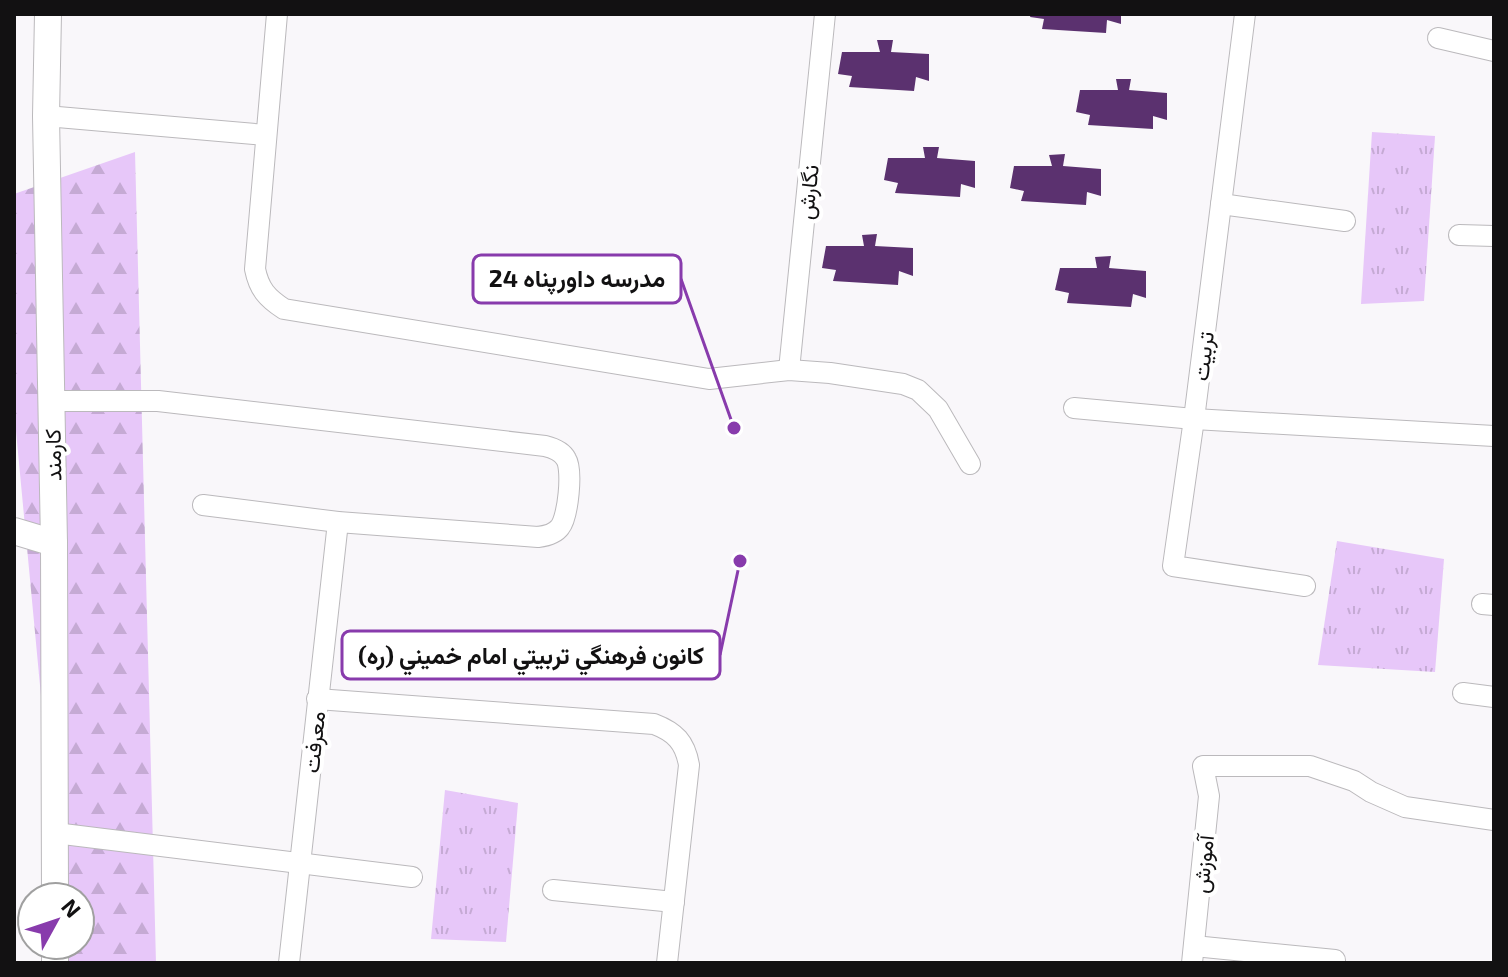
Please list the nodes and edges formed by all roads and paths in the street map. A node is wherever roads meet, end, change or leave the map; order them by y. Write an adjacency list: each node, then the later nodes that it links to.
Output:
1 (48, 14): 7 (street, کارمند)
2 (277, 14): 8 (street)
3 (825, 14): 13 (street, نگارش)
4 (1245, 14): 9 (street, تربیت)
5 (1438, 38): 6 (street)
6 (1494, 51)
7 (46, 116): 8 (street); 14 (street, کارمند)
8 (266, 135): 13 (street)
9 (1221, 204): 10 (street); 16 (street, تربیت)
10 (1345, 221)
11 (1459, 235): 12 (street)
12 (1494, 236)
13 (789, 370): 18 (street)
14 (52, 401): 20 (street); 22 (street, کارمند)
15 (1074, 408): 16 (street)
16 (1194, 419): 17 (street); 23 (street, تربیت)
17 (1494, 436)
18 (970, 464)
19 (203, 505): 20 (street)
20 (338, 522): 26 (street, معرفت)
21 (14, 531): 22 (street)
22 (54, 543): 28 (street, کارمند)
23 (1305, 586)
24 (1463, 693): 25 (street)
25 (1494, 697)
26 (317, 699): 29 (street, معرفت); 33 (street)
27 (1494, 820): 34 (street, آموزش)
28 (55, 833): 29 (street); 31 (street, کارمند)
29 (300, 862): 30 (street); 36 (street, معرفت)
30 (412, 877)
31 (55, 881)
32 (553, 890): 33 (street)
33 (674, 902): 37 (street)
34 (1193, 954): 35 (street)
35 (1335, 960)
36 (289, 963)
37 (667, 963)

